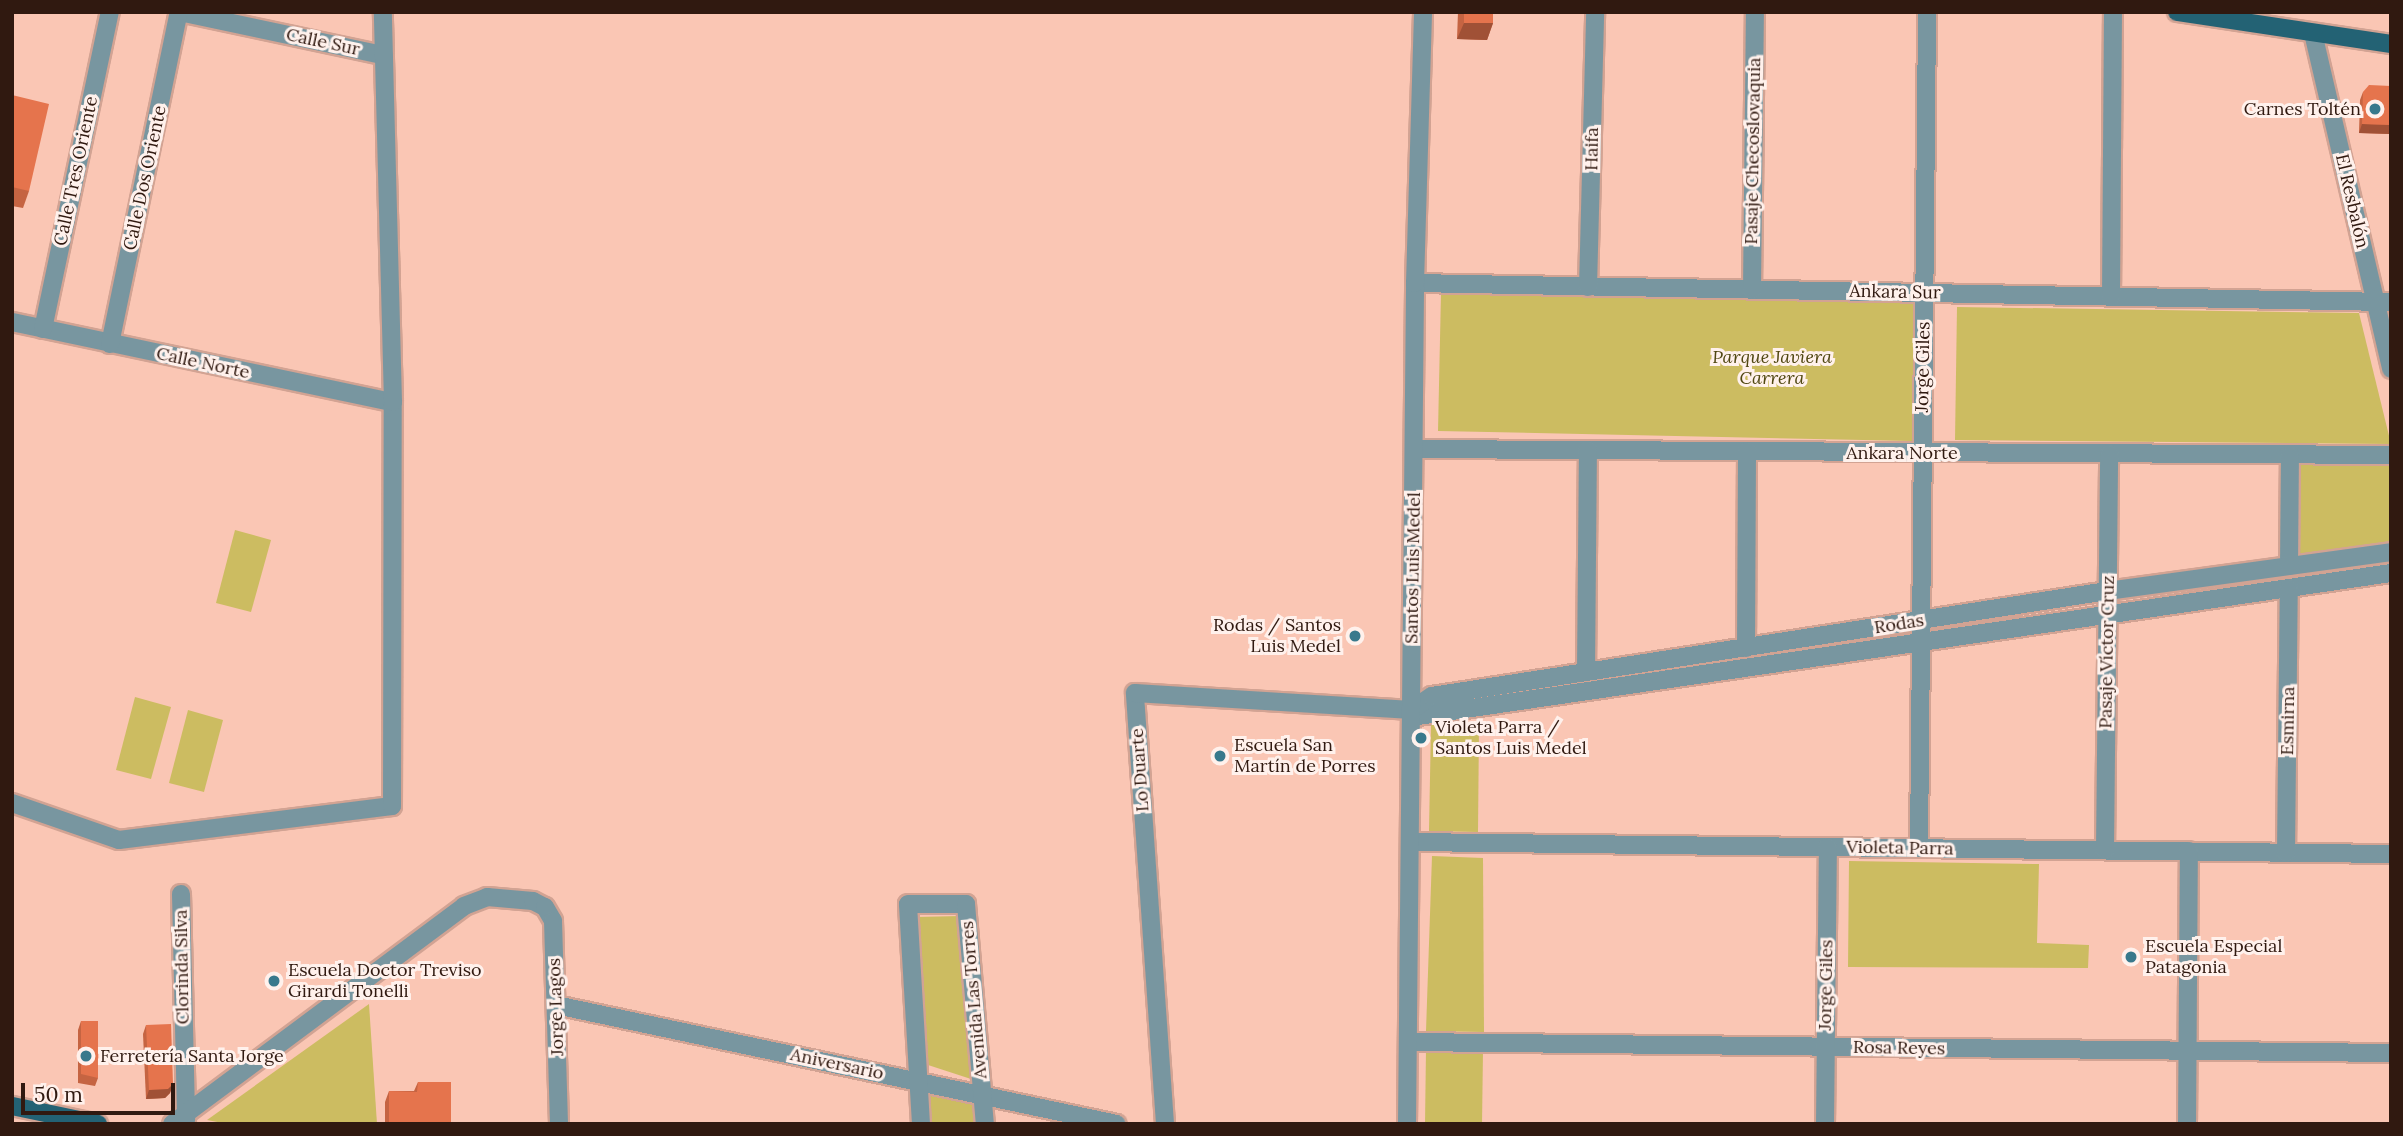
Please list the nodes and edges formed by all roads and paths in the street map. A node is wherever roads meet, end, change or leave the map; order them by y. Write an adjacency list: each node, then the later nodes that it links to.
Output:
1 (110, 12): 21 (street, Calle Tres Oriente)
2 (179, 12): 13 (street, Calle Sur); 22 (street, Calle Dos Oriente)
3 (383, 12): 13 (street)
4 (1423, 12): 14 (street, Santos Luis Medel)
5 (1595, 12): 15 (street, Haifa)
6 (1755, 12): 16 (street, Pasaje Checoslovaquia)
7 (1927, 12): 17 (street, Jorge Giles)
8 (2113, 12): 18 (street)
9 (2177, 12): 10 (main road)
10 (2261, 18): 11 (main road)
11 (2313, 33): 12 (main road); 19 (street, El Resbalón)
12 (2391, 44)
13 (383, 55): 24 (street)
14 (1415, 283): 15 (street, Ankara Sur); 25 (street, Santos Luis Medel)
15 (1588, 286): 16 (street, Ankara Sur)
16 (1752, 290): 17 (street, Ankara Sur)
17 (1924, 293): 18 (street, Ankara Sur); 28 (street, Jorge Giles)
18 (2110, 297): 19 (street, Ankara Sur)
19 (2383, 302): 23 (street, El Resbalón)
20 (12, 322): 21 (street, Calle Norte)
21 (43, 329): 22 (street, Calle Norte)
22 (110, 344): 24 (street, Calle Norte)
23 (2391, 369)
24 (393, 402): 43 (street)
25 (1414, 449): 26 (street, Ankara Norte); 42 (street, Santos Luis Medel)
26 (1588, 450): 27 (street, Ankara Norte); 41 (street)
27 (1747, 451): 28 (street, Ankara Norte); 40 (street)
28 (1922, 453): 29 (street, Ankara Norte); 38 (street, Jorge Giles)
29 (2109, 454): 31 (street, Ankara Norte); 36 (street, Pasaje Víctor Cruz)
30 (2391, 455): 31 (street, Ankara Norte)
31 (2290, 456): 33 (street)
32 (2391, 552): 33 (street, Rodas)
33 (2290, 566): 36 (street, Rodas)
34 (2391, 573): 35 (street, Rodas)
35 (2289, 589): 37 (street, Rodas); 49 (street, Esmirna)
36 (2107, 591): 37 (street, Pasaje Víctor Cruz); 38 (street, Rodas)
37 (2107, 614): 39 (street, Rodas); 47 (street, Pasaje Víctor Cruz)
38 (1921, 620): 39 (street, Jorge Giles); 40 (street, Rodas)
39 (1921, 641): 42 (street, Rodas); 46 (street, Jorge Giles)
40 (1746, 648): 41 (street, Rodas)
41 (1586, 672): 42 (street, Rodas)
42 (1411, 714): 44 (street, Santos Luis Medel); 66 (street, Lo Duarte)
43 (12, 803)
44 (1410, 842): 45 (street, Violeta Parra); 53 (street, Santos Luis Medel)
45 (1828, 847): 46 (street, Violeta Parra); 54 (street, Jorge Giles)
46 (1919, 848): 47 (street, Violeta Parra)
47 (2105, 850): 48 (street, Violeta Parra)
48 (2189, 851): 49 (street, Violeta Parra); 55 (street)
49 (2286, 853): 50 (street, Violeta Parra)
50 (2391, 854)
51 (181, 894): 60 (street, Clorinda Silva)
52 (556, 1005): 57 (street, Aniversario); 60 (street, Jorge Lagos); 62 (street, Jorge Lagos)
53 (1408, 1042): 54 (street, Rosa Reyes); 67 (street, Santos Luis Medel)
54 (1826, 1047): 55 (street, Rosa Reyes); 68 (street, Jorge Giles)
55 (2188, 1051): 56 (street, Rosa Reyes); 69 (street)
56 (2391, 1053)
57 (917, 1082): 58 (street, Aniversario); 58 (street, Avenida Las Torres); 63 (street, Avenida Las Torres)
58 (982, 1095): 64 (street, Avenida Las Torres); 65 (street, Aniversario)
59 (12, 1106): 61 (main road)
60 (181, 1120)
61 (98, 1124)
62 (559, 1124)
63 (920, 1124)
64 (985, 1124)
65 (1118, 1124)
66 (1166, 1124)
67 (1407, 1124)
68 (1825, 1124)
69 (2187, 1124)

